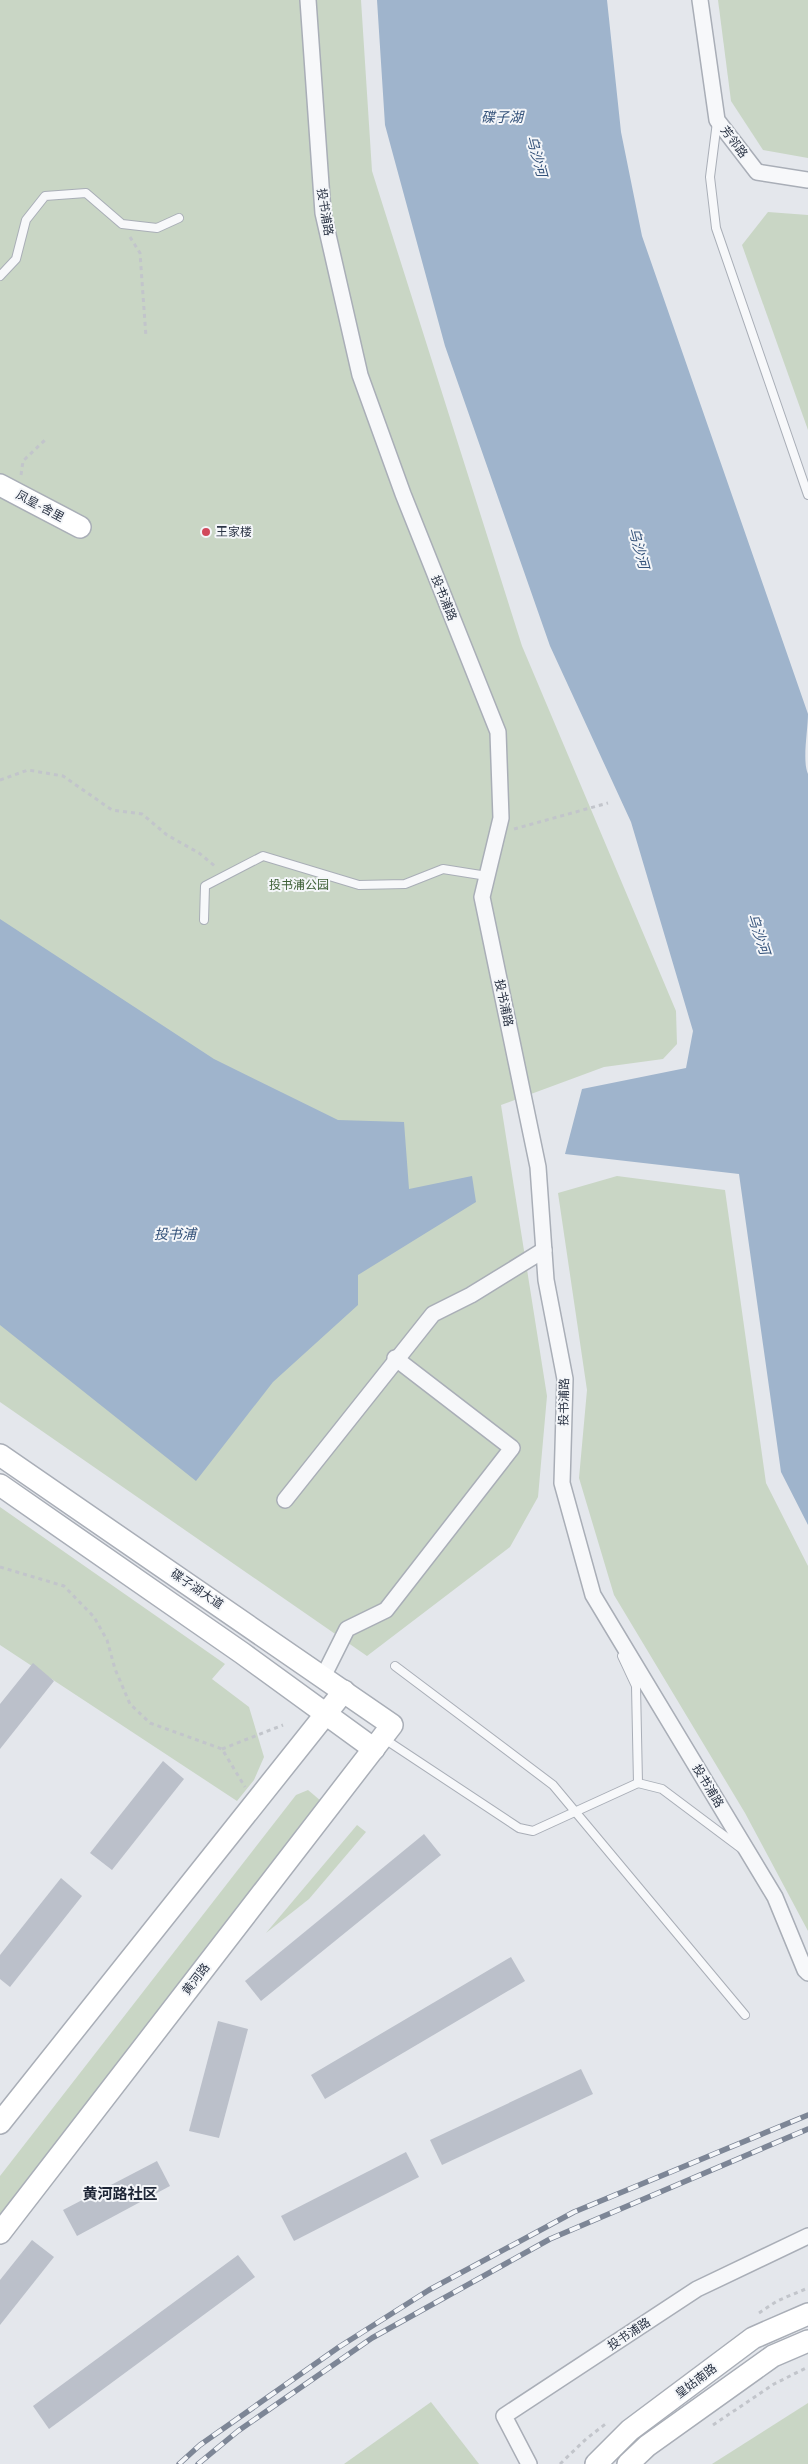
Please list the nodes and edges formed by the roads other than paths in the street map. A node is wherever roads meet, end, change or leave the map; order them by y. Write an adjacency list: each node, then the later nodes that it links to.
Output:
1 (308, 0): 10 (street, 投书浦路)
2 (700, 0): 3 (street, 芳邻路)
3 (717, 120): 4 (street, 芳邻路); 8 (lane)
4 (808, 180)
5 (179, 218): 6 (lane)
6 (0, 276)
7 (0, 485): 9 (main road, 凤皇-舍里)
8 (808, 495)
9 (80, 527)
10 (487, 876): 11 (lane); 12 (street, 投书浦路)
11 (204, 920)
12 (544, 1250): 13 (street); 17 (street, 投书浦路)
13 (395, 1358): 16 (street); 19 (street)
14 (0, 1454): 19 (main road, 碟子湖大道)
15 (0, 1485): 21 (main road)
16 (285, 1500)
17 (593, 1595): 23 (lane); 25 (street, 投书浦路)
18 (395, 1666): 24 (lane)
19 (323, 1677): 20 (main road, 碟子湖大道)
20 (344, 1691): 21 (main road); 22 (main road, 碟子湖大道)
21 (326, 1714): 22 (main road); 28 (main road)
22 (383, 1737): 24 (lane); 29 (main road, 黄河路)
23 (638, 1783): 24 (lane); 25 (lane)
24 (575, 1812): 27 (lane)
25 (749, 1855): 26 (street, 投书浦路)
26 (808, 1973)
27 (745, 2016)
28 (0, 2123)
29 (0, 2233)
30 (808, 2236): 33 (street, 投书浦路)
31 (808, 2314): 34 (main road, 皇姑南路)
32 (808, 2341): 35 (main road, 皇姑南路)
33 (529, 2464)
34 (596, 2464)
35 (628, 2464)

